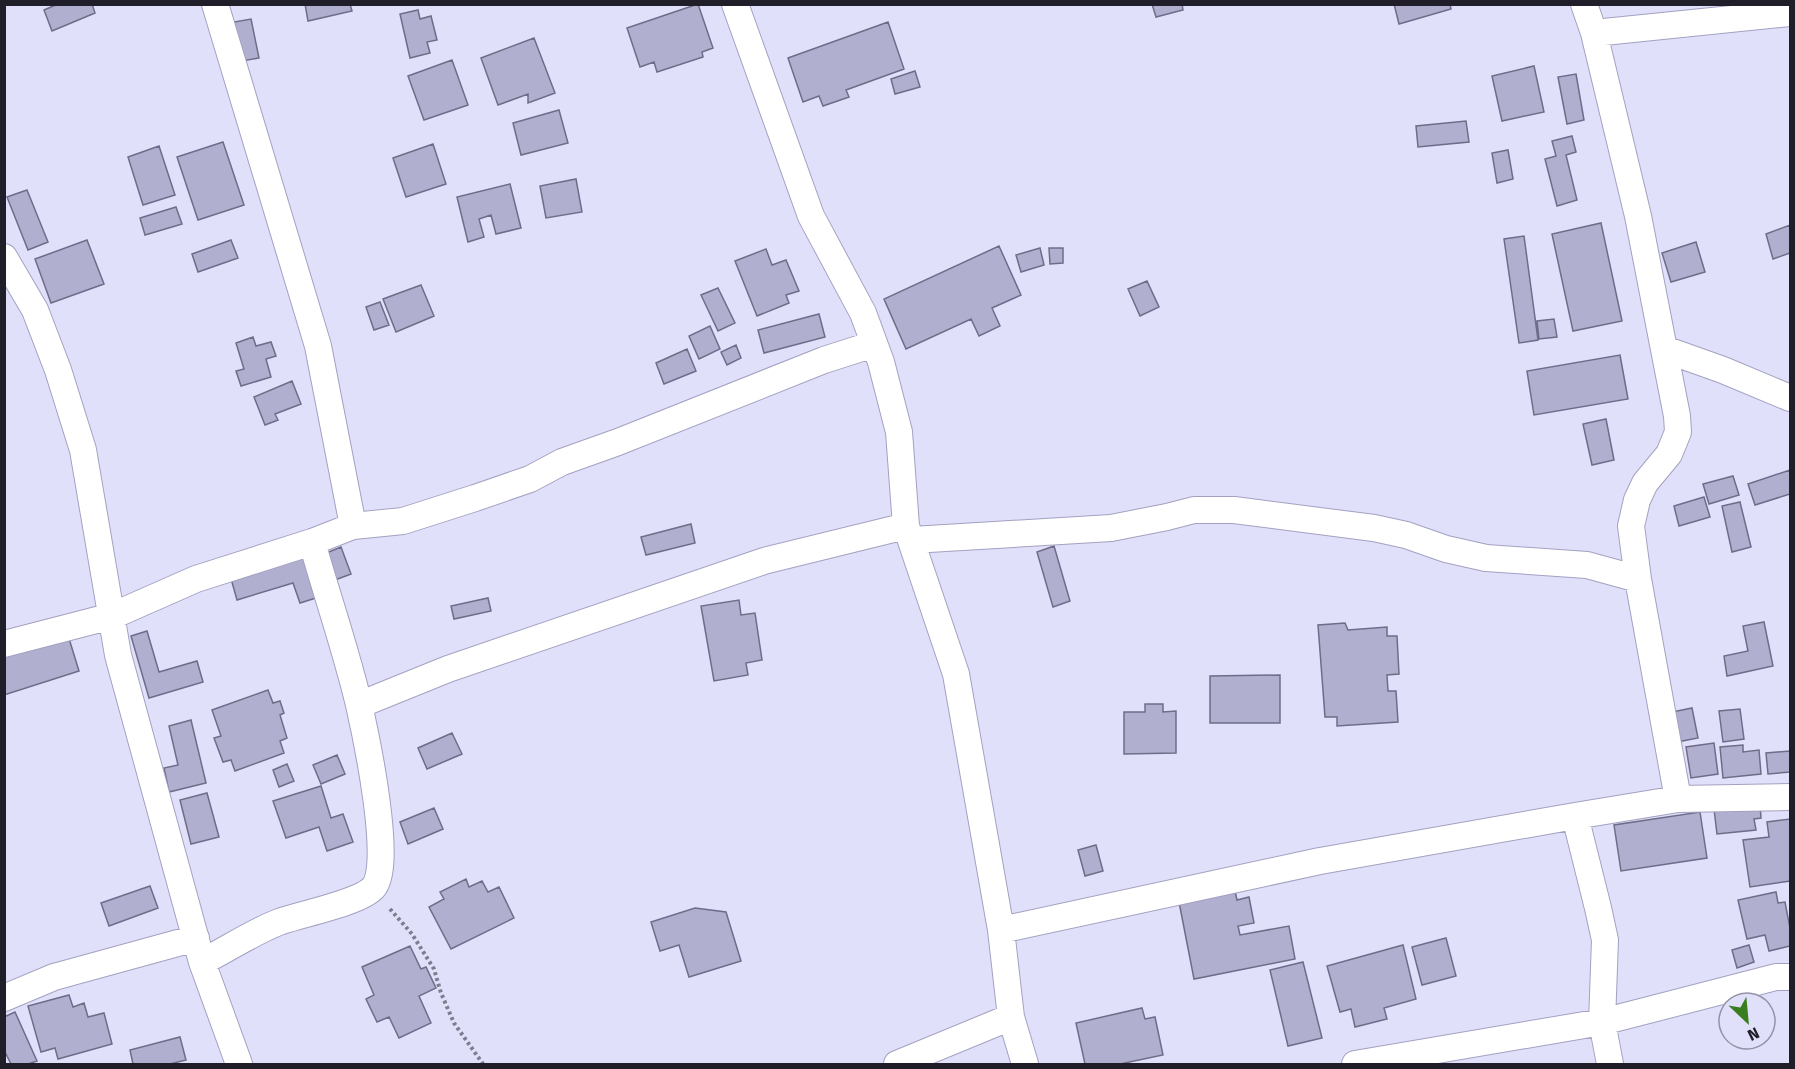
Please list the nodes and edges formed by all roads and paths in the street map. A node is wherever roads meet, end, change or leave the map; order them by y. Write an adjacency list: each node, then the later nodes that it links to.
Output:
1 (215, 4): 10 (street)
2 (735, 4): 7 (street)
3 (1584, 4): 5 (street)
4 (1791, 13): 5 (street)
5 (1594, 33): 8 (street)
6 (4, 257): 14 (street)
7 (874, 344): 10 (street); 11 (street)
8 (1664, 349): 9 (street); 13 (street)
9 (1791, 398)
10 (353, 526): 12 (street)
11 (909, 533): 13 (street); 16 (street); 21 (street)
12 (312, 542): 14 (street); 16 (street)
13 (1638, 579): 18 (street)
14 (111, 616): 15 (street); 22 (street)
15 (4, 644)
16 (359, 705): 20 (street)
17 (1791, 797): 18 (street)
18 (1678, 799): 19 (street)
19 (1575, 816): 21 (street); 27 (street)
20 (368, 892): 23 (street); 29 (path)
21 (1001, 930): 26 (street)
22 (196, 938): 23 (street); 25 (street)
23 (202, 963): 28 (street)
24 (1791, 977): 27 (street)
25 (4, 998)
26 (1011, 1017): 30 (street); 31 (street)
27 (1602, 1022): 32 (street); 33 (street)
28 (239, 1064)
29 (483, 1065)
30 (897, 1065)
31 (1025, 1065)
32 (1355, 1065)
33 (1610, 1065)

